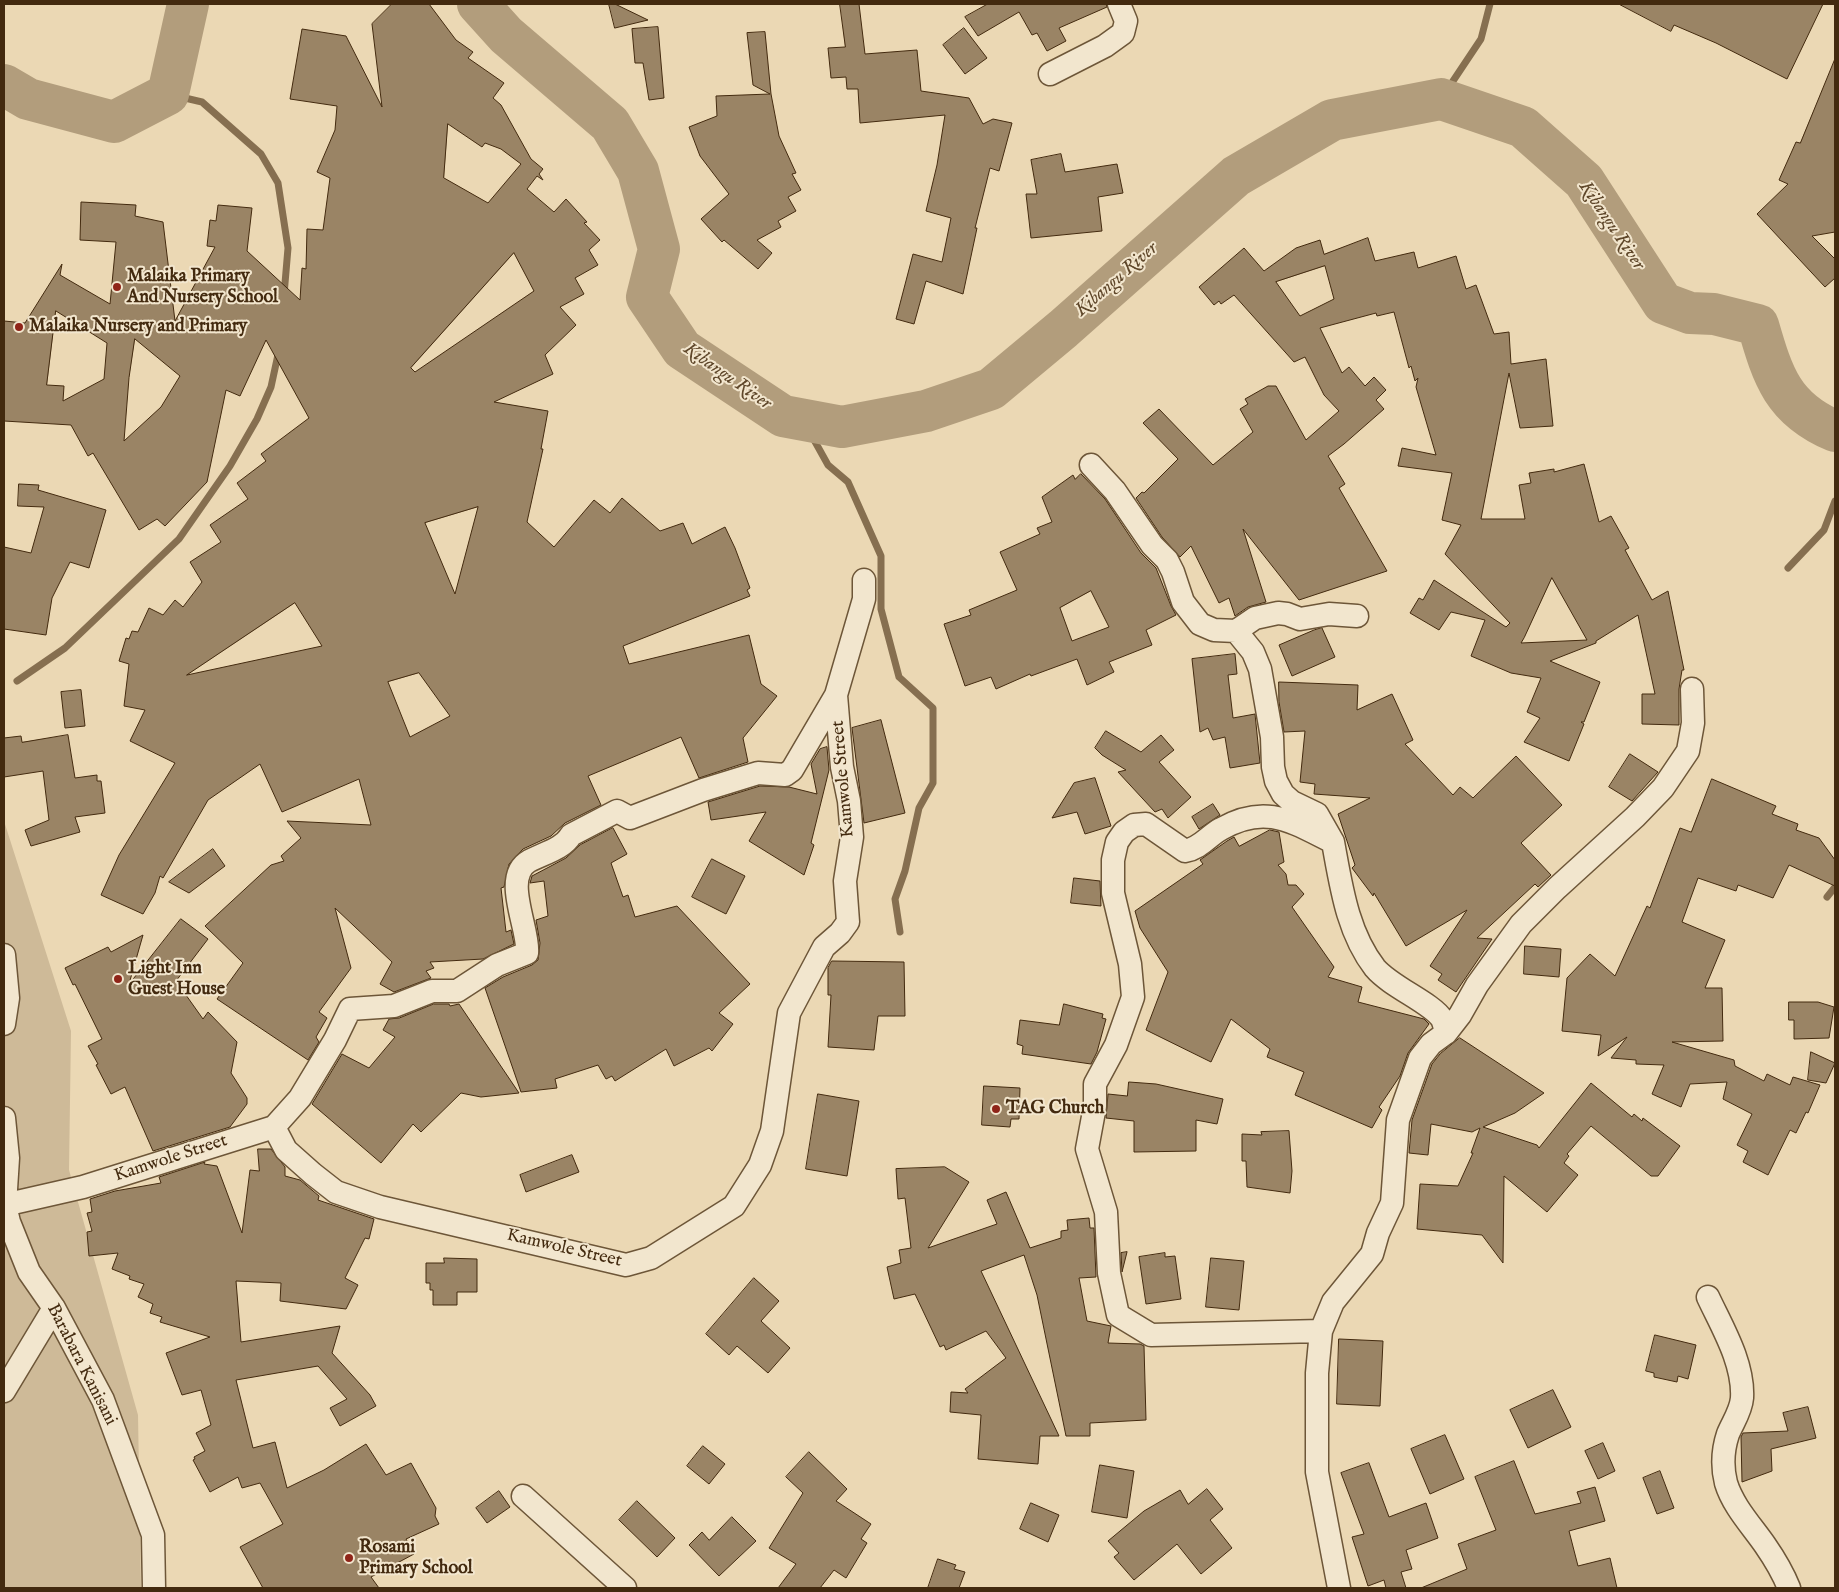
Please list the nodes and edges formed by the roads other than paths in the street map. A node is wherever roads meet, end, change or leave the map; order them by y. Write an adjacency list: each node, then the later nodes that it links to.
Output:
1 (1119, 4): 2 (street)
2 (1050, 74)
3 (1091, 465): 6 (street)
4 (864, 580): 8 (street, Kamwole Street)
5 (1357, 616): 6 (street)
6 (1236, 631): 9 (street)
7 (1692, 689): 12 (street)
8 (836, 695): 14 (street); 14 (street, Kamwole Street)
9 (1333, 842): 12 (street); 18 (street)
10 (4, 955): 11 (street)
11 (4, 1024)
12 (1446, 1034): 18 (street)
13 (4, 1118): 15 (street, Barabara Kanisani)
14 (274, 1127): 15 (street, Kamwole Street)
15 (5, 1205): 17 (street, Barabara Kanisani)
16 (1708, 1297): 24 (street)
17 (54, 1308): 19 (street); 21 (street, Barabara Kanisani)
18 (1321, 1332): 23 (street)
19 (4, 1391)
20 (523, 1496): 22 (street)
21 (154, 1588)
22 (625, 1588)
23 (1339, 1588)
24 (1789, 1588)

